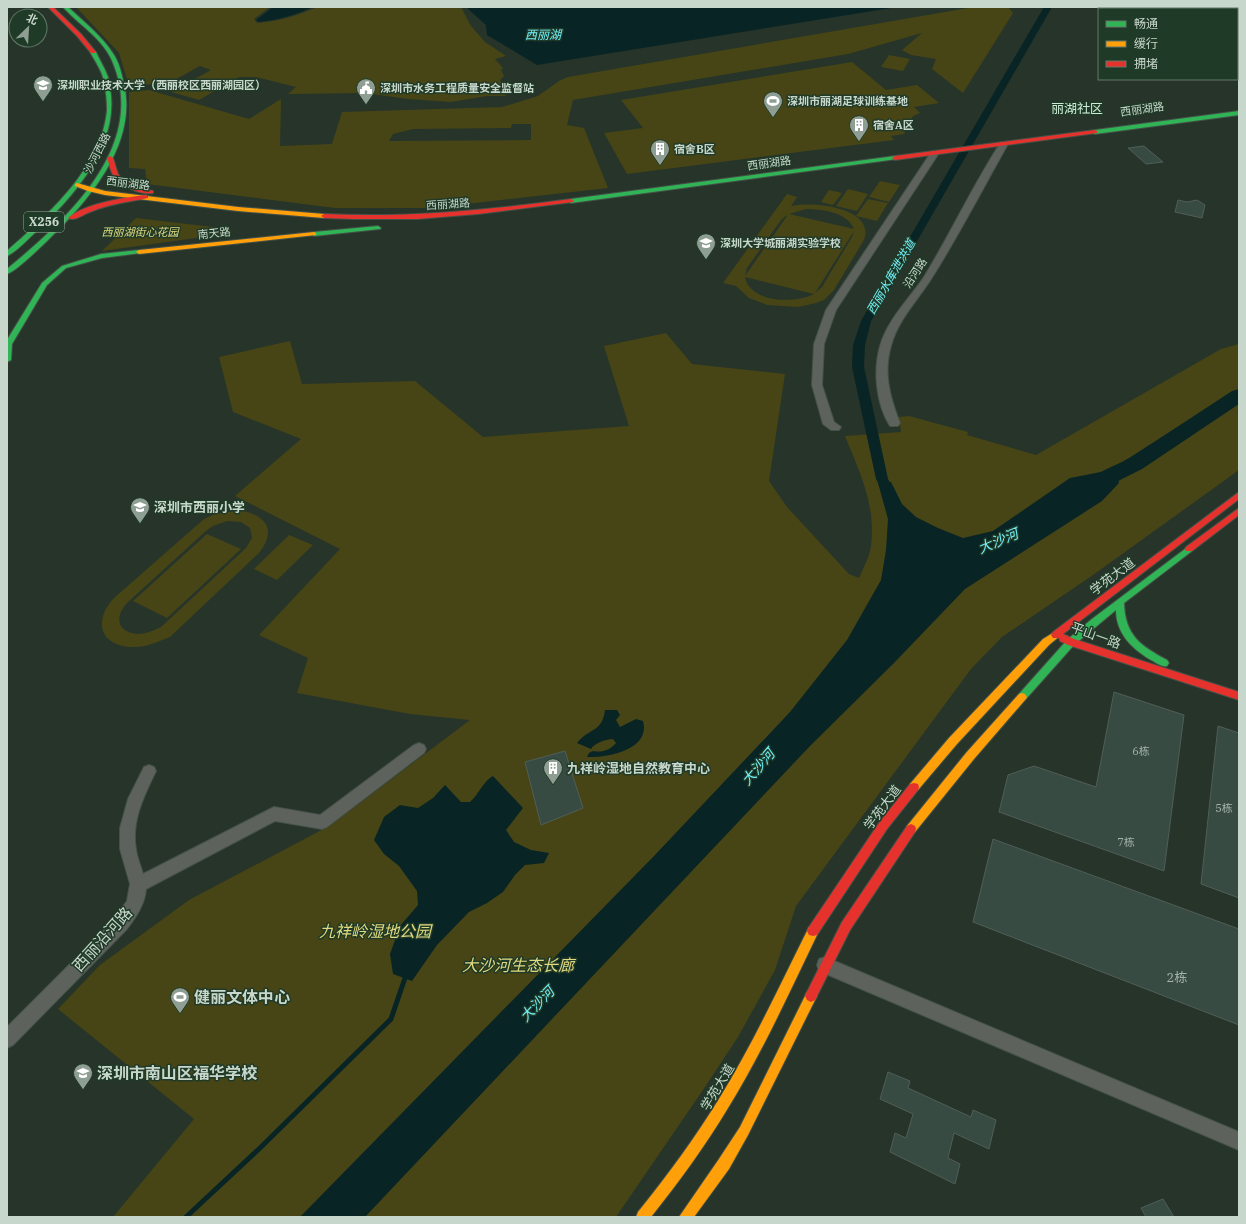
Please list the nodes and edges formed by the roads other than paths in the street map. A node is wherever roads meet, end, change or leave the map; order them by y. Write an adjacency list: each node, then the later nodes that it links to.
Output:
1 (50, 7): 9 (main road, 沙河西路 / X256)
2 (66, 7): 8 (main road, 沙河西路 / X256)
3 (1239, 108): 5 (main road, 西丽湖路)
4 (1239, 113): 5 (main road, 西丽湖路)
5 (1002, 142): 6 (main road); 17 (street, 沿河路)
6 (962, 147): 7 (main road, 西丽湖路); 11 (main road, 西丽湖路)
7 (935, 153): 12 (main road, 西丽湖路); 18 (street)
8 (110, 158): 10 (main road, 沙河西路 / X256); 11 (main road)
9 (77, 185): 10 (main road, 西丽湖路); 14 (main road, 沙河西路 / X256)
10 (92, 188): 11 (main road, 西丽湖路); 13 (main road, 沙河西路 / X256)
11 (149, 195): 12 (main road, 西丽湖路); 13 (main road)
12 (407, 218): 16 (main road, 南天路)
13 (62, 223): 15 (main road, 沙河西路 / X256)
14 (7, 254)
15 (7, 272)
16 (7, 360)
17 (894, 423)
18 (835, 427)
19 (1239, 495): 22 (main road, 学苑大道)
20 (1239, 511): 21 (main road, 学苑大道)
21 (1120, 602): 23 (main road, 学苑大道); 25 (main road)
22 (1058, 632): 23 (main road, 平山一路); 24 (main road, 平山一路); 34 (main road, 学苑大道)
23 (1078, 636): 24 (main road, 学苑大道); 25 (main road, 平山一路)
24 (1071, 642): 27 (main road, 平山一路); 31 (main road, 学苑大道)
25 (1164, 663): 26 (main road, 平山一路)
26 (1239, 686)
27 (1239, 696)
28 (419, 749): 30 (street)
29 (149, 771): 30 (street)
30 (139, 884): 32 (street, 西丽沿河路)
31 (825, 965): 33 (street); 35 (main road, 学苑大道)
32 (7, 1039)
33 (1239, 1141)
34 (643, 1217)
35 (686, 1217)

